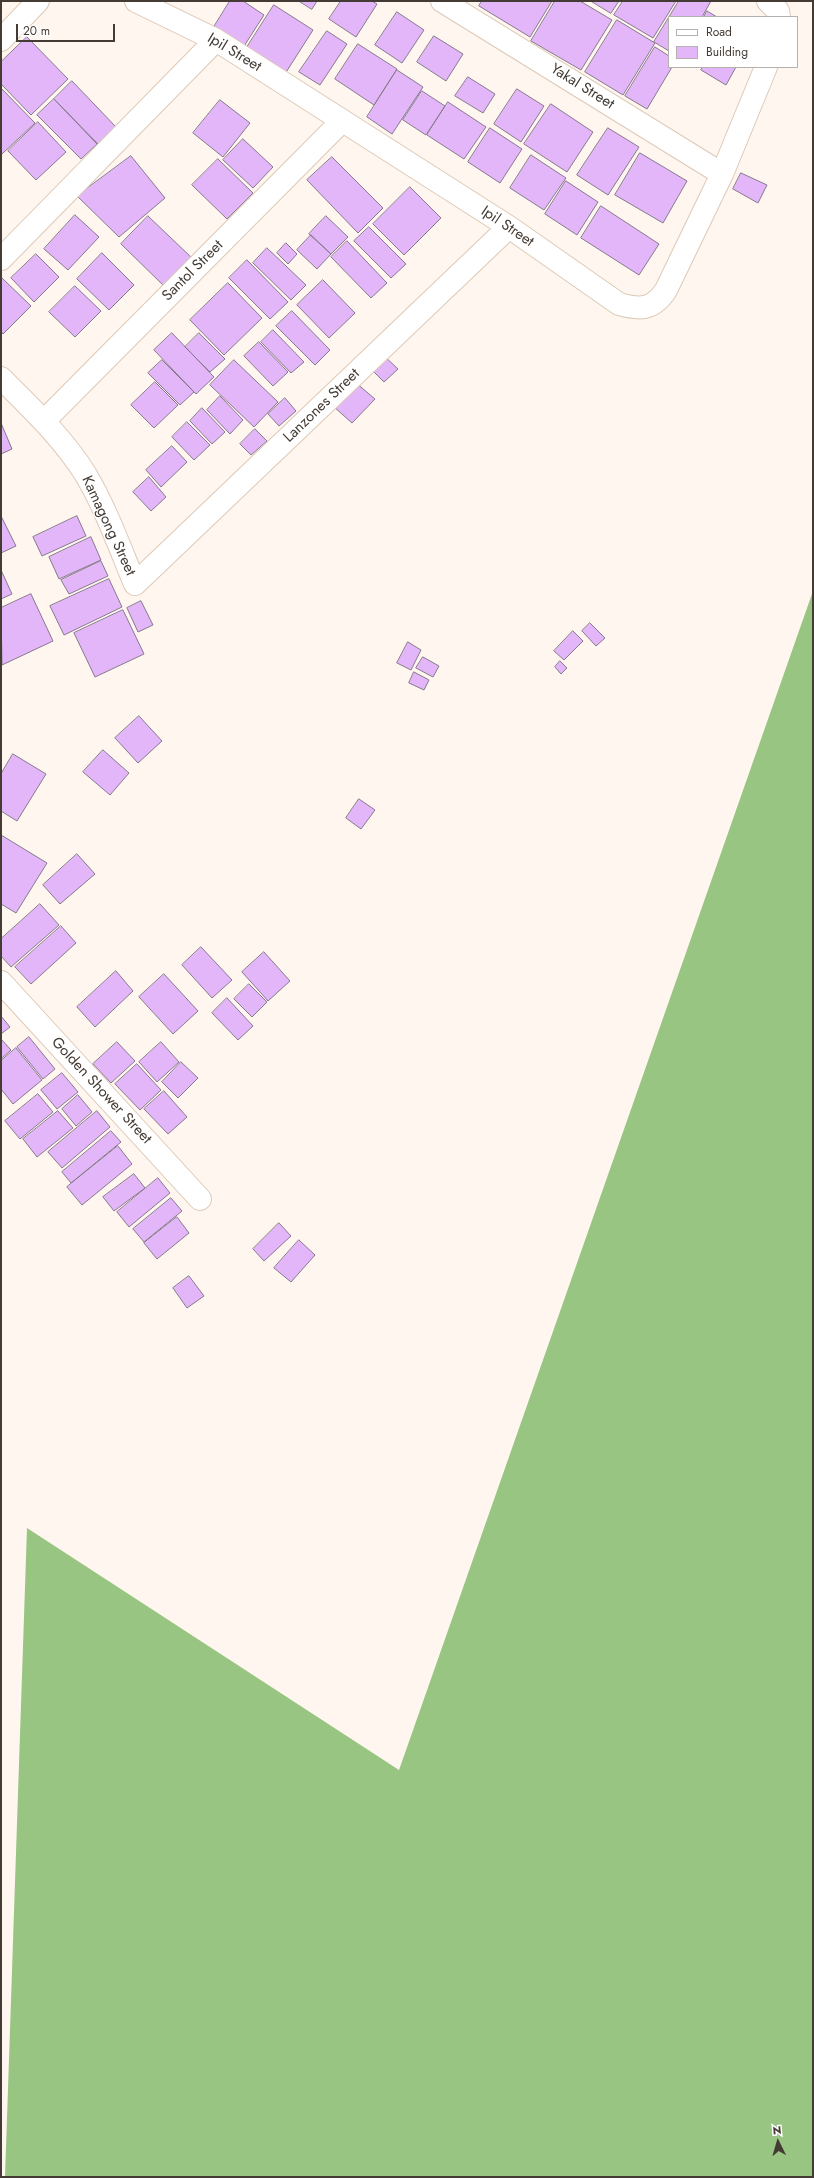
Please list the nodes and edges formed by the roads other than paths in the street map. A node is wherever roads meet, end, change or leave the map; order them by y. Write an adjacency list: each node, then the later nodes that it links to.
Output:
1 (38, 1): 4 (street)
2 (136, 1): 5 (street, Ipil Street)
3 (442, 1): 8 (street, Yakal Street)
4 (1, 40)
5 (216, 40): 7 (street, Ipil Street); 10 (street)
6 (766, 68): 8 (street, Ipil Street)
7 (342, 120): 9 (street, Ipil Street); 12 (street, Santol Street)
8 (722, 174): 9 (street, Ipil Street)
9 (509, 227): 13 (street, Lanzones Street)
10 (1, 259)
11 (1, 378): 12 (street, Kamagong Street)
12 (44, 421): 13 (street, Kamagong Street)
13 (135, 584)
14 (1, 982): 15 (street, Golden Shower Street)
15 (200, 1199)

